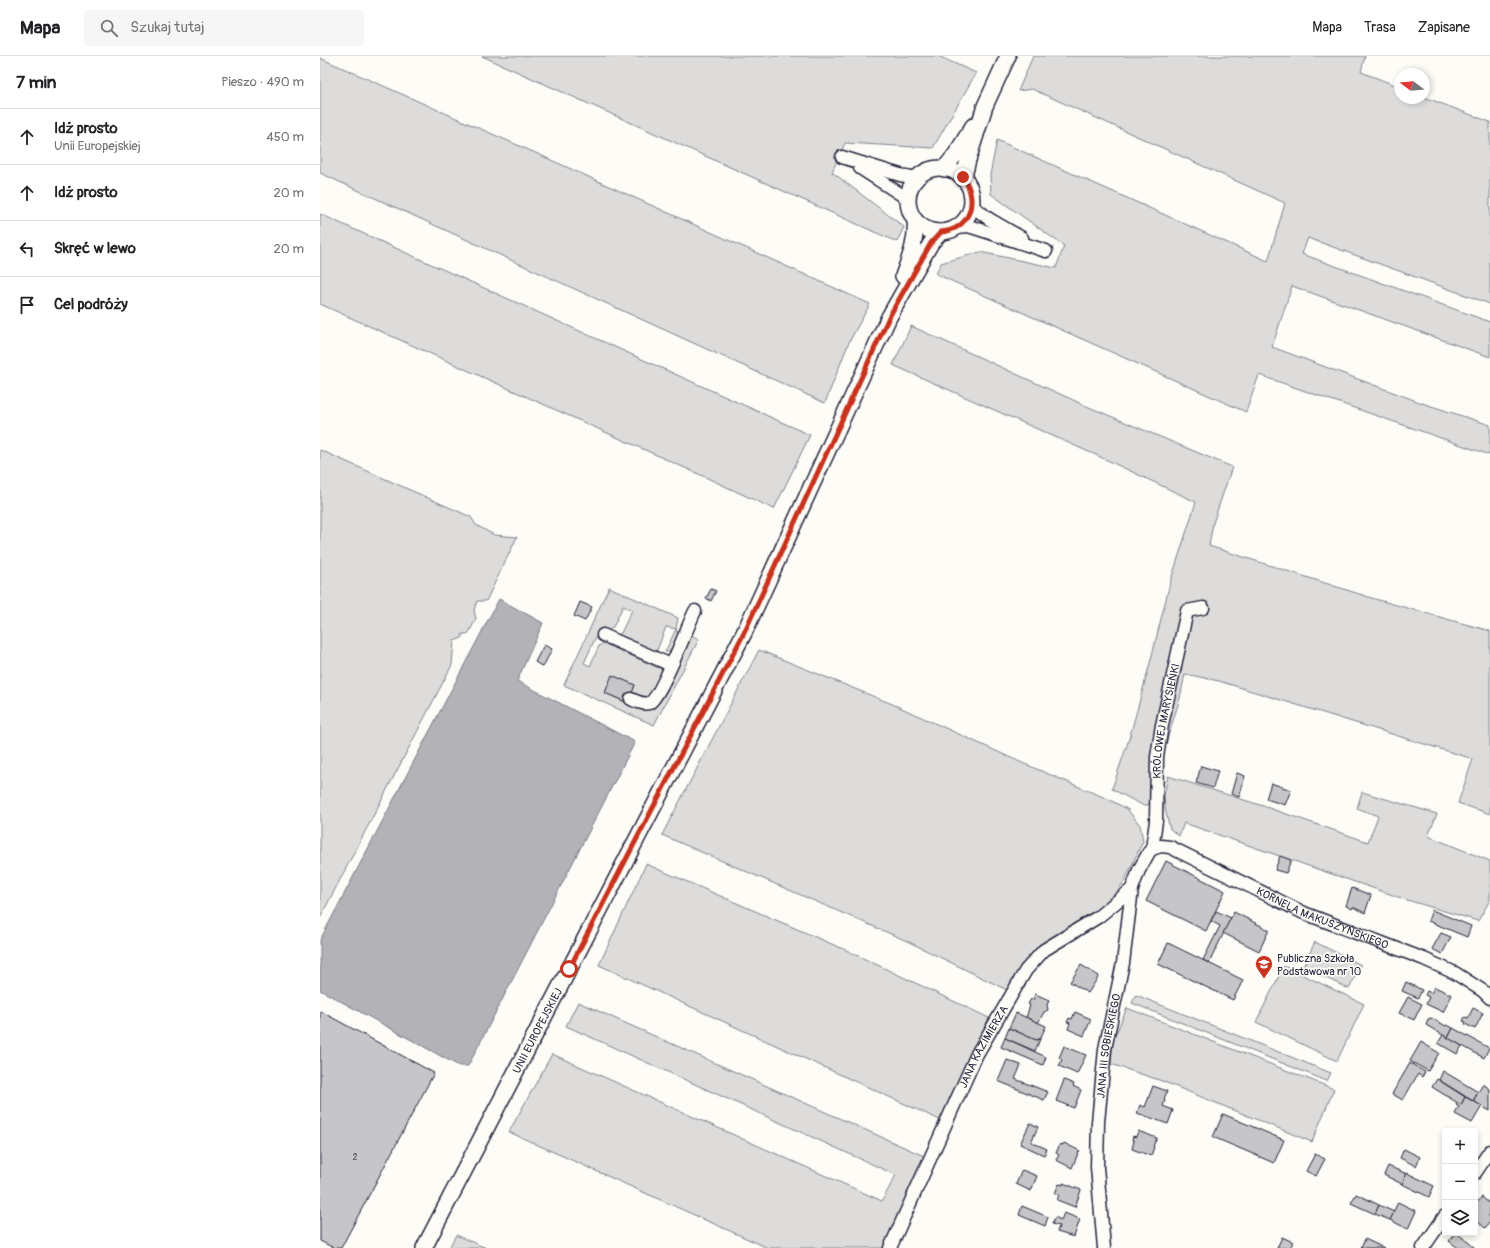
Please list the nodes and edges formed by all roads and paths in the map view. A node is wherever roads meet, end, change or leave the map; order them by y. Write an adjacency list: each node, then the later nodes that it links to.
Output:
1 (1008, 56): 2 (main road)
2 (985, 106): 3 (main road); 5 (main road)
3 (944, 169): 4 (main road); 5 (main road)
4 (917, 178): 6 (main road); 6 (street)
5 (965, 180): 7 (main road)
6 (908, 199): 8 (main road)
7 (971, 205): 9 (main road); 9 (street)
8 (915, 220): 10 (main road); 11 (main road, UNII EUROPEJSKIEJ)
9 (957, 227): 10 (main road)
10 (941, 232): 11 (main road, UNII EUROPEJSKIEJ)
11 (889, 317): 23 (main road, UNII EUROPEJSKIEJ)
12 (1203, 608): 17 (street, KRÓLOWEJ MARYSIEŃKI)
13 (695, 611): 15 (street)
14 (602, 634): 15 (street)
15 (671, 665): 16 (street)
16 (631, 699)
17 (1152, 849): 18 (street, JANA III SOBIESKIEGO); 19 (street, KORNELA MAKUSZYŃSKIEGO)
18 (1132, 889): 24 (street, JANA KAZIMIERZA); 25 (street, JANA III SOBIESKIEGO)
19 (1490, 998)
20 (1490, 1151): 21 (street)
21 (1478, 1169)
22 (1442, 1220): 26 (street)
23 (424, 1248)
24 (890, 1248)
25 (1104, 1248)
26 (1422, 1248)

